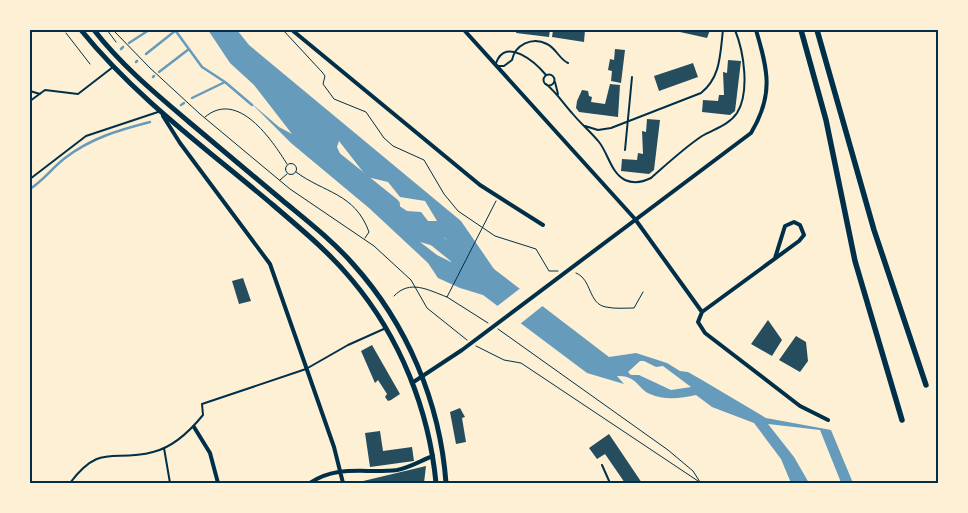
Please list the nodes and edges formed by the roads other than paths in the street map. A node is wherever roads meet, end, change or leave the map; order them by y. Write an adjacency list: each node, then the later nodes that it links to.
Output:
1 (81, 30): 13 (main road)
2 (94, 30): 33 (main road)
3 (292, 30): 28 (street)
4 (464, 30): 12 (street)
5 (723, 30): 23 (lane)
6 (735, 30): 24 (lane)
7 (756, 30): 27 (street)
8 (800, 30): 37 (highway)
9 (817, 30): 35 (highway)
10 (514, 52): 11 (lane); 12 (lane); 12 (lane); 14 (lane)
11 (568, 63)
12 (496, 65): 27 (street)
13 (113, 67): 19 (lane); 22 (main road)
14 (546, 75): 16 (lane); 17 (lane)
15 (632, 77): 23 (lane)
16 (555, 80): 17 (lane); 20 (lane)
17 (546, 84): 20 (lane)
18 (30, 91): 19 (lane)
19 (40, 94): 21 (lane)
20 (558, 94): 24 (lane)
21 (30, 101)
22 (161, 112): 26 (lane); 31 (main road); 32 (street)
23 (628, 122): 24 (lane); 25 (lane)
24 (585, 126)
25 (625, 150)
26 (30, 179)
27 (635, 219): 30 (street); 33 (street)
28 (543, 225)
29 (775, 258): 29 (street); 30 (street)
30 (702, 312): 36 (street)
31 (386, 328): 32 (lane); 34 (main road)
32 (306, 369): 38 (lane); 42 (street)
33 (422, 377): 34 (street); 49 (main road)
34 (412, 383): 40 (main road)
35 (926, 386)
36 (828, 420)
37 (902, 420)
38 (194, 427): 39 (lane); 45 (street)
39 (164, 448): 43 (lane); 44 (lane)
40 (433, 456): 42 (street); 48 (main road)
41 (602, 465): 50 (lane)
42 (339, 470): 46 (street); 47 (street)
43 (70, 483)
44 (170, 483)
45 (218, 483)
46 (310, 483)
47 (342, 483)
48 (436, 483)
49 (446, 483)
50 (610, 483)

